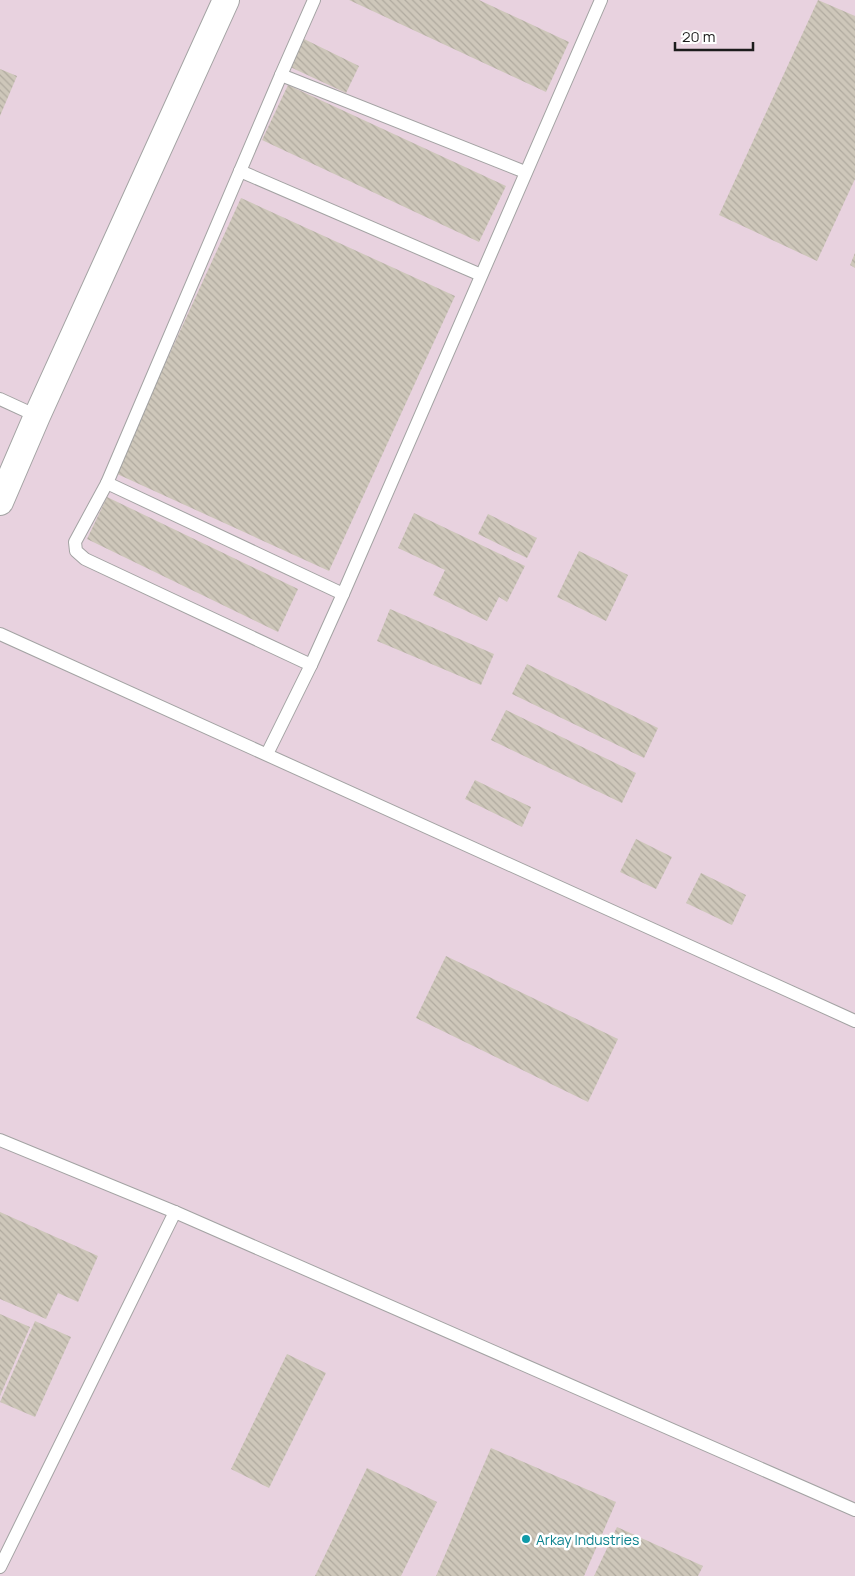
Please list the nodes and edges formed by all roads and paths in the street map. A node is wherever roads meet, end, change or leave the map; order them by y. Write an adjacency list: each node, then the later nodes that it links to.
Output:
1 (226, 0): 9 (street)
2 (314, 0): 4 (lane)
3 (601, 0): 6 (lane)
4 (281, 74): 5 (lane); 6 (lane)
5 (240, 171): 7 (lane); 10 (lane)
6 (525, 172): 7 (lane)
7 (481, 275): 12 (lane)
8 (0, 399): 9 (lane)
9 (37, 416): 11 (street)
10 (107, 483): 12 (lane); 14 (lane)
11 (0, 502)
12 (343, 594): 14 (lane)
13 (0, 634): 15 (lane)
14 (311, 665): 15 (lane)
15 (267, 754): 16 (lane)
16 (855, 1021)
17 (0, 1140): 18 (lane)
18 (175, 1212): 19 (lane); 20 (lane)
19 (855, 1510)
20 (0, 1567)

